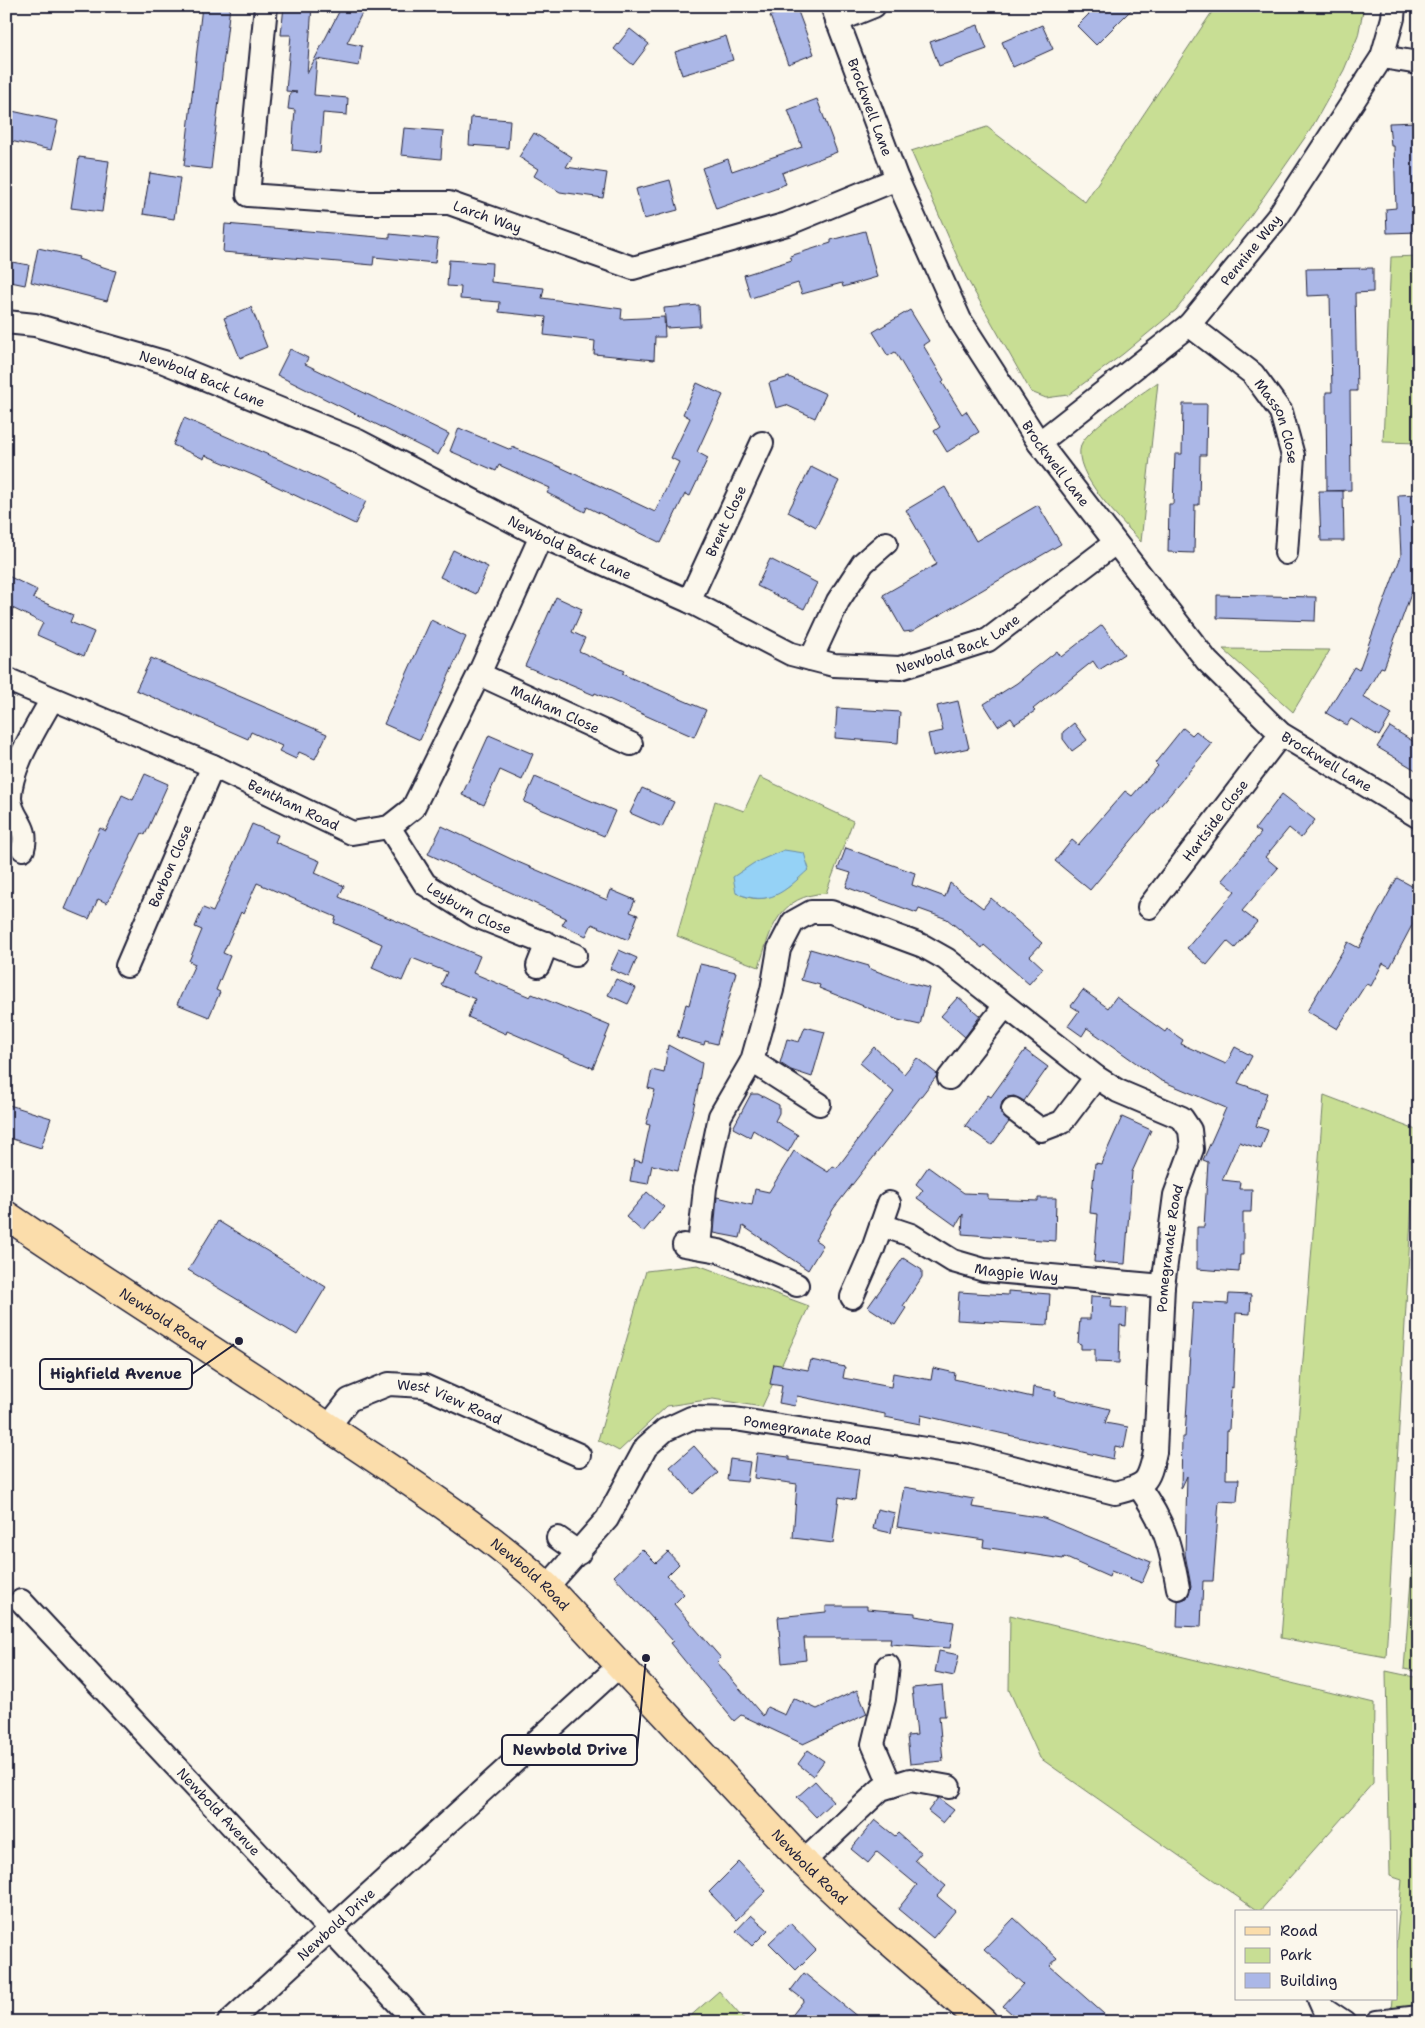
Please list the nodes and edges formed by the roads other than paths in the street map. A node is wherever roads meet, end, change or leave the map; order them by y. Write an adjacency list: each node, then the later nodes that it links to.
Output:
1 (266, 6): 7 (street, Larch Way)
2 (874, 6): 4 (street)
3 (1394, 6): 5 (street, Pennine Way)
4 (834, 14): 7 (street, Brockwell Lane)
5 (1382, 56): 6 (street); 9 (street, Pennine Way)
6 (1419, 64)
7 (897, 180): 11 (street, Brockwell Lane)
8 (6, 322): 12 (street, Newbold Back Lane)
9 (1189, 325): 11 (street, Pennine Way); 15 (street, Masson Close)
10 (762, 443): 16 (street, Brent Close)
11 (1039, 443): 14 (street, Brockwell Lane)
12 (541, 536): 16 (street, Newbold Back Lane); 18 (street)
13 (886, 543): 17 (street)
14 (1115, 543): 17 (street, Newbold Back Lane); 21 (street, Brockwell Lane)
15 (1286, 553)
16 (689, 601): 17 (street, Newbold Back Lane)
17 (812, 659)
18 (479, 674): 22 (street, Malham Close); 25 (street)
19 (6, 679): 20 (street, Bentham Road)
20 (52, 699): 23 (street, Bentham Road); 26 (street)
21 (1282, 734): 24 (street, Brockwell Lane); 27 (street, Hartside Close)
22 (631, 744)
23 (213, 766): 25 (street, Bentham Road); 30 (street, Barbon Close)
24 (1419, 817)
25 (389, 828): 28 (street, Leyburn Close)
26 (23, 849)
27 (1149, 908)
28 (547, 943): 29 (street, Leyburn Close); 31 (street)
29 (575, 954)
30 (128, 966)
31 (538, 966)
32 (1005, 1006): 33 (street, Pomegranate Road); 34 (street, Pomegranate Road); 35 (street)
33 (752, 1061): 36 (street); 41 (street, Pomegranate Road)
34 (1096, 1076): 37 (street); 42 (street, Pomegranate Road)
35 (949, 1078)
36 (819, 1104)
37 (1013, 1109)
38 (889, 1203): 40 (street)
39 (6, 1215): 44 (main road, Newbold Road)
40 (881, 1225): 42 (street, Magpie Way); 43 (street)
41 (797, 1285)
42 (1163, 1286): 46 (street, Pomegranate Road)
43 (852, 1297)
44 (328, 1427): 45 (street, West View Road); 49 (main road, Newbold Road)
45 (580, 1455)
46 (1139, 1487): 48 (street, Pomegranate Road); 50 (street)
47 (558, 1538): 48 (street)
48 (579, 1553): 49 (street, Pomegranate Road)
49 (547, 1587): 52 (main road, Newbold Road)
50 (1178, 1588)
51 (21, 1601): 57 (street, Newbold Avenue)
52 (619, 1666): 56 (main road, Newbold Road); 57 (street, Newbold Drive)
53 (888, 1666): 54 (street)
54 (891, 1786): 55 (street); 56 (street)
55 (949, 1787)
56 (803, 1862): 62 (main road, Newbold Road)
57 (331, 1929): 60 (street, Newbold Drive); 61 (street, Newbold Avenue)
58 (1319, 2000): 63 (street)
59 (1419, 2017): 64 (street)
60 (229, 2022)
61 (416, 2022)
62 (983, 2022)
63 (1344, 2022)
64 (1377, 2022)

